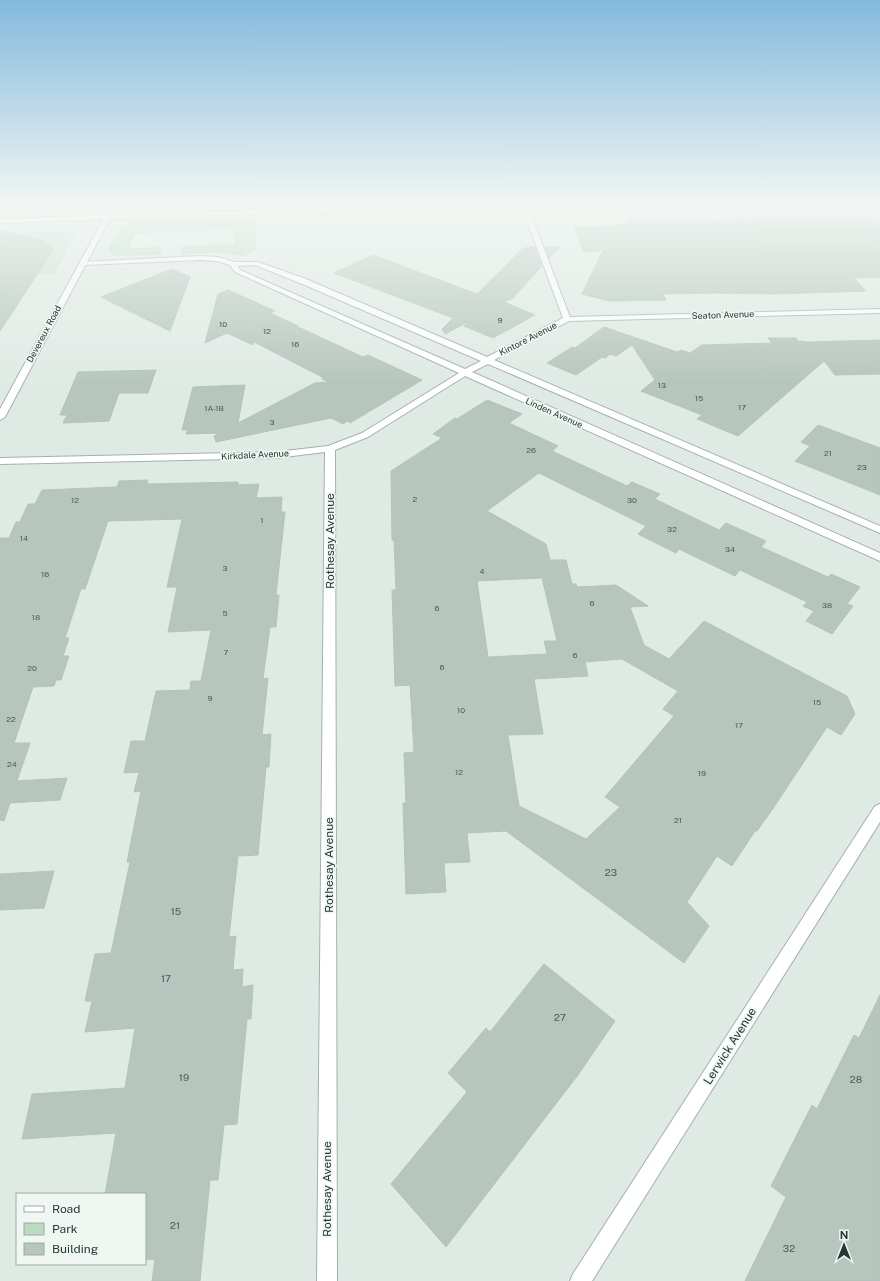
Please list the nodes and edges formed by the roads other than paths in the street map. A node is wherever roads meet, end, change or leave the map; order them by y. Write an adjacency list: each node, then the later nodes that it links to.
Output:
1 (233, 264): 5 (street, Linden Avenue)
2 (82, 265): 10 (street, Devereux Road)
3 (259, 265): 5 (street, Linden Avenue)
4 (547, 265): 7 (street, Kintore Avenue)
5 (292, 286): 8 (street, Linden Avenue); 9 (street, Linden Avenue)
6 (880, 311): 7 (street, Seaton Avenue)
7 (567, 319): 8 (street, Kintore Avenue)
8 (487, 360): 9 (street, Kirkdale Avenue); 13 (street, Linden Avenue)
9 (464, 373): 11 (street, Kirkdale Avenue); 14 (street, Linden Avenue)
10 (0, 417)
11 (330, 449): 12 (street, Kirkdale Avenue); 16 (street, Rothesay Avenue)
12 (0, 461)
13 (880, 530)
14 (880, 557)
15 (880, 810): 17 (street, Lerwick Avenue)
16 (327, 1281)
17 (580, 1281)

